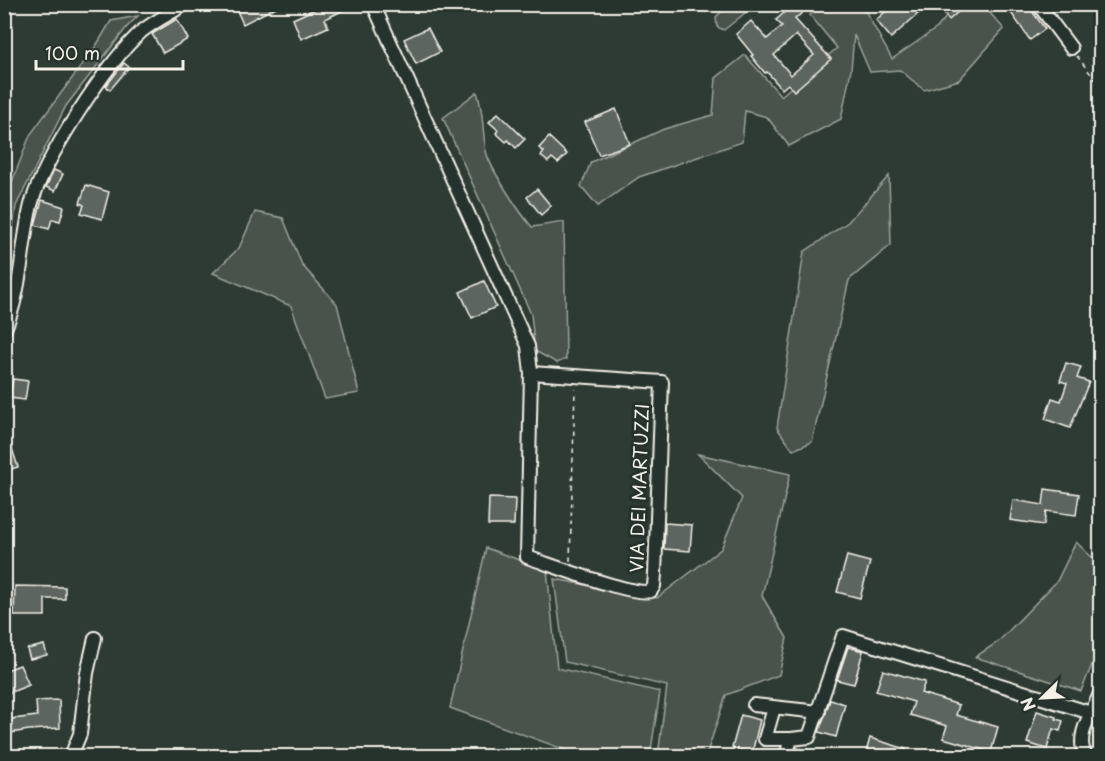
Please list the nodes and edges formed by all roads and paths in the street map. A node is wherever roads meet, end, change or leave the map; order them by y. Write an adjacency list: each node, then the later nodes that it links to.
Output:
1 (185, 4): 6 (street)
2 (373, 4): 7 (street, VIA DEI MARTUZZI)
3 (1038, 4): 4 (street)
4 (1071, 48): 5 (path)
5 (1101, 86)
6 (4, 331)
7 (531, 373): 8 (street, VIA DEI MARTUZZI); 9 (street, VIA DEI MARTUZZI)
8 (576, 376): 9 (path); 9 (street, VIA DEI MARTUZZI)
9 (569, 571)
10 (95, 638): 17 (street)
11 (1101, 694): 15 (street)
12 (753, 705): 13 (street)
13 (774, 708): 14 (street); 16 (street)
14 (819, 712): 15 (street); 16 (street)
15 (1091, 713): 19 (street)
16 (791, 739): 18 (street)
17 (71, 756)
18 (786, 756)
19 (1086, 756)

